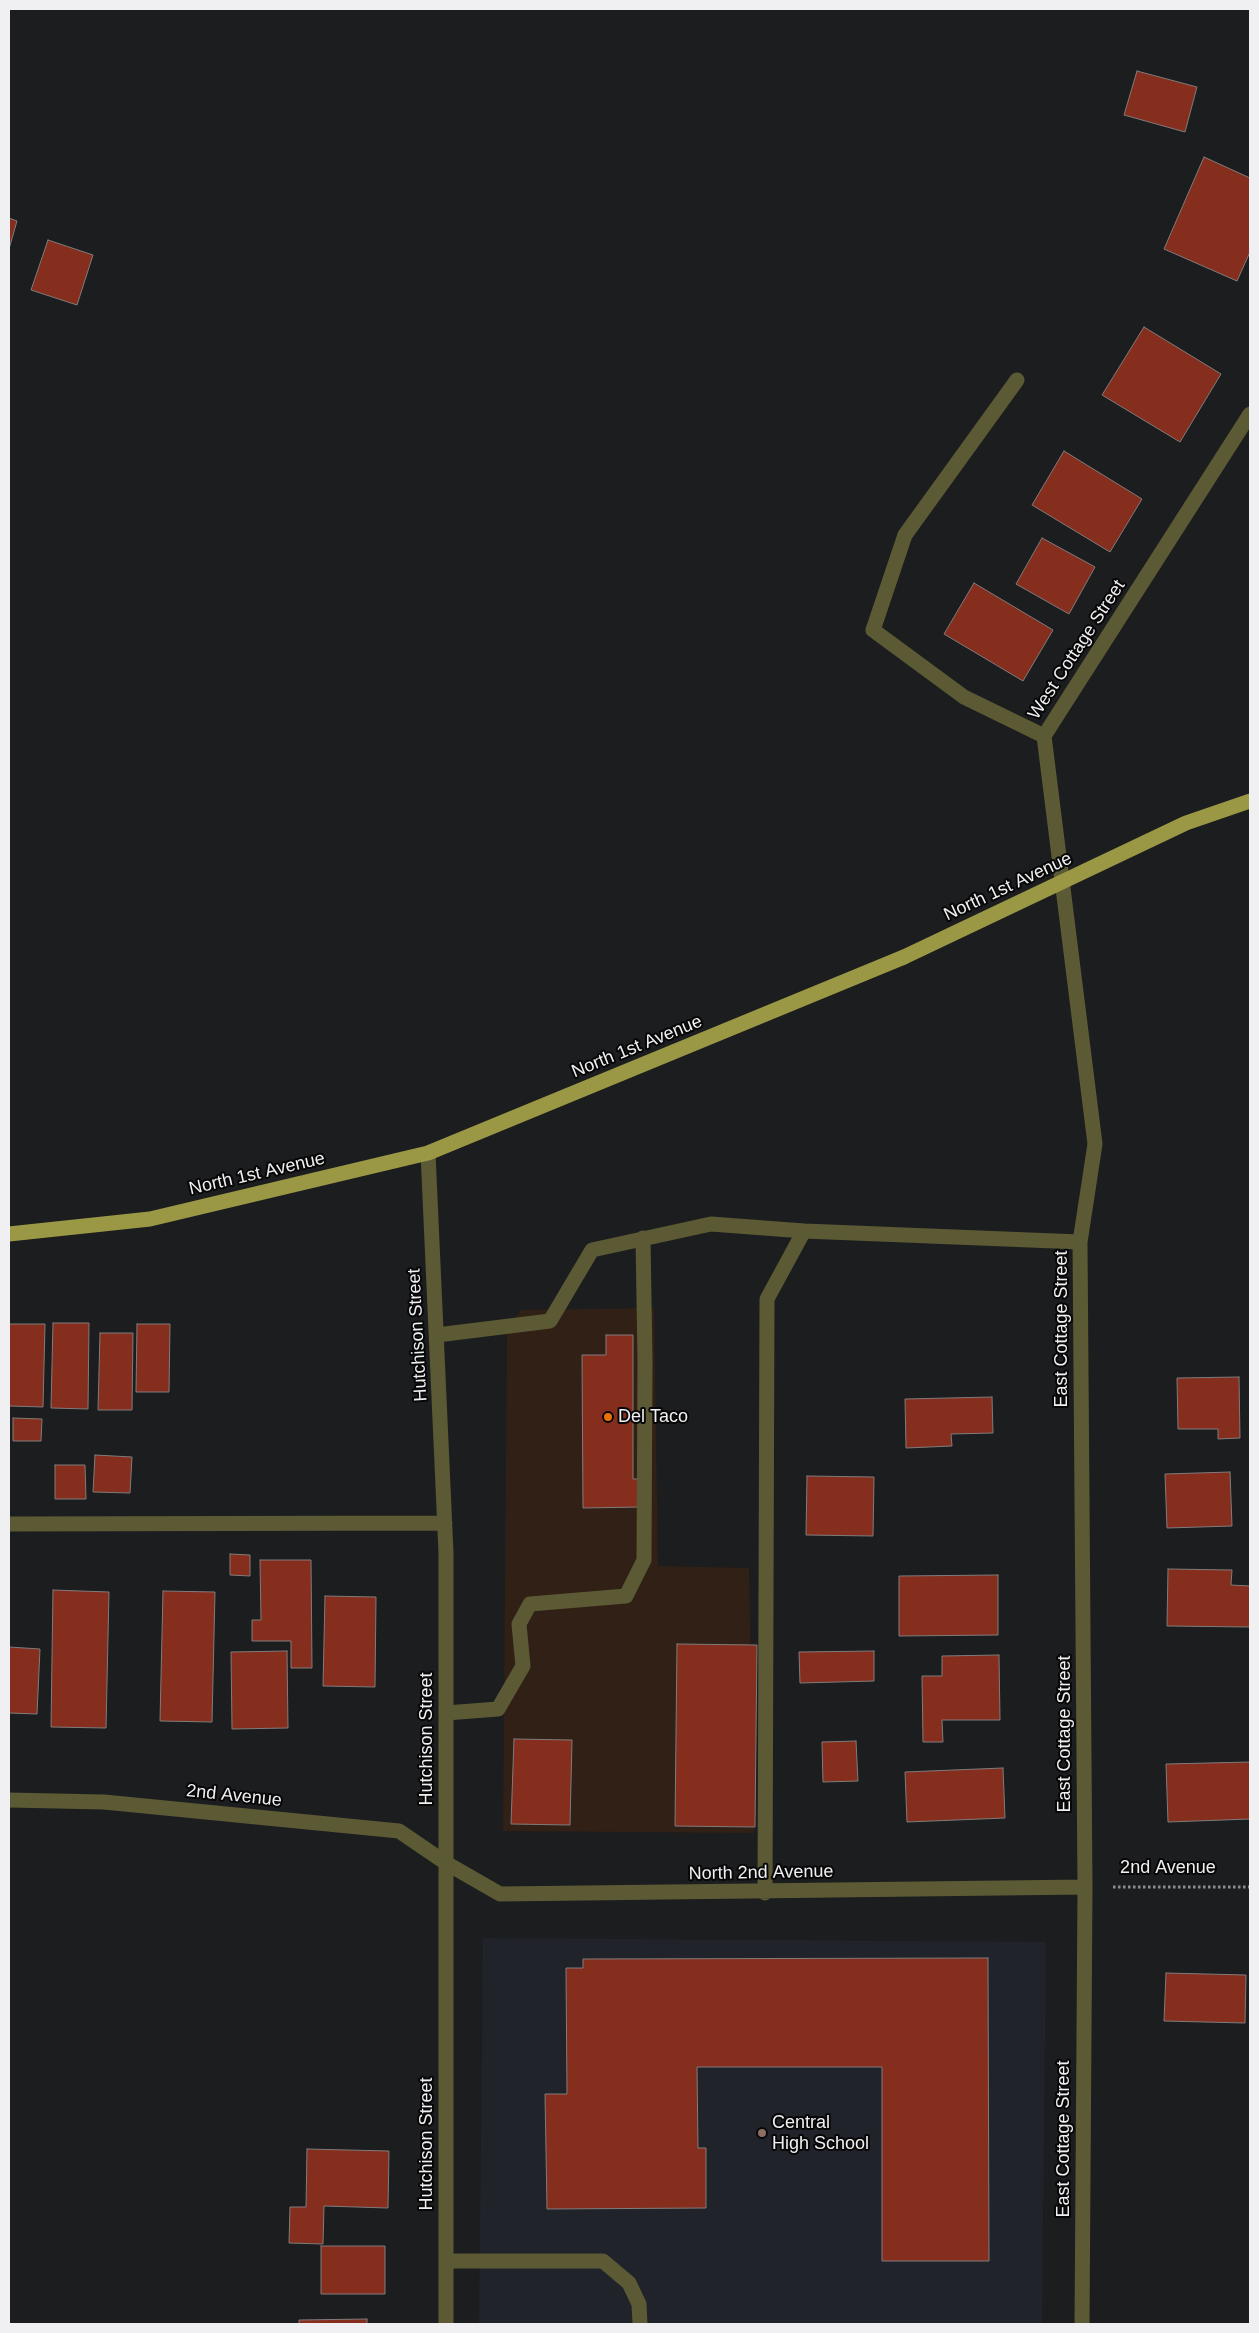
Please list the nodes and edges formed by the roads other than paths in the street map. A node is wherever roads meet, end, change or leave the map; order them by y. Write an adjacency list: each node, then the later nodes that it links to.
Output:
1 (1017, 380): 3 (street)
2 (1250, 414): 3 (street, West Cottage Street)
3 (1044, 736): 5 (street, West Cottage Street)
4 (1250, 801): 6 (main road, North 1st Avenue, bridge)
5 (1095, 1144): 10 (street, East Cottage Street)
6 (428, 1153): 8 (main road, North 1st Avenue); 11 (street, Hutchison Street)
7 (804, 1231): 9 (street); 10 (street); 18 (street)
8 (9, 1234)
9 (643, 1238): 11 (street); 14 (street)
10 (1080, 1242): 17 (street, East Cottage Street)
11 (437, 1335): 12 (street, Hutchison Street)
12 (445, 1523): 13 (street); 14 (street, Hutchison Street)
13 (9, 1524)
14 (446, 1713): 16 (street, Hutchison Street)
15 (9, 1800): 16 (street, 2nd Avenue)
16 (446, 1863): 18 (street, North 2nd Avenue); 19 (street, Hutchison Street)
17 (1085, 1887): 18 (street, North 2nd Avenue); 22 (street, East Cottage Street)
18 (765, 1893)
19 (446, 2261): 20 (street, Hutchison Street); 21 (street)
20 (446, 2324)
21 (640, 2324)
22 (1082, 2324)

